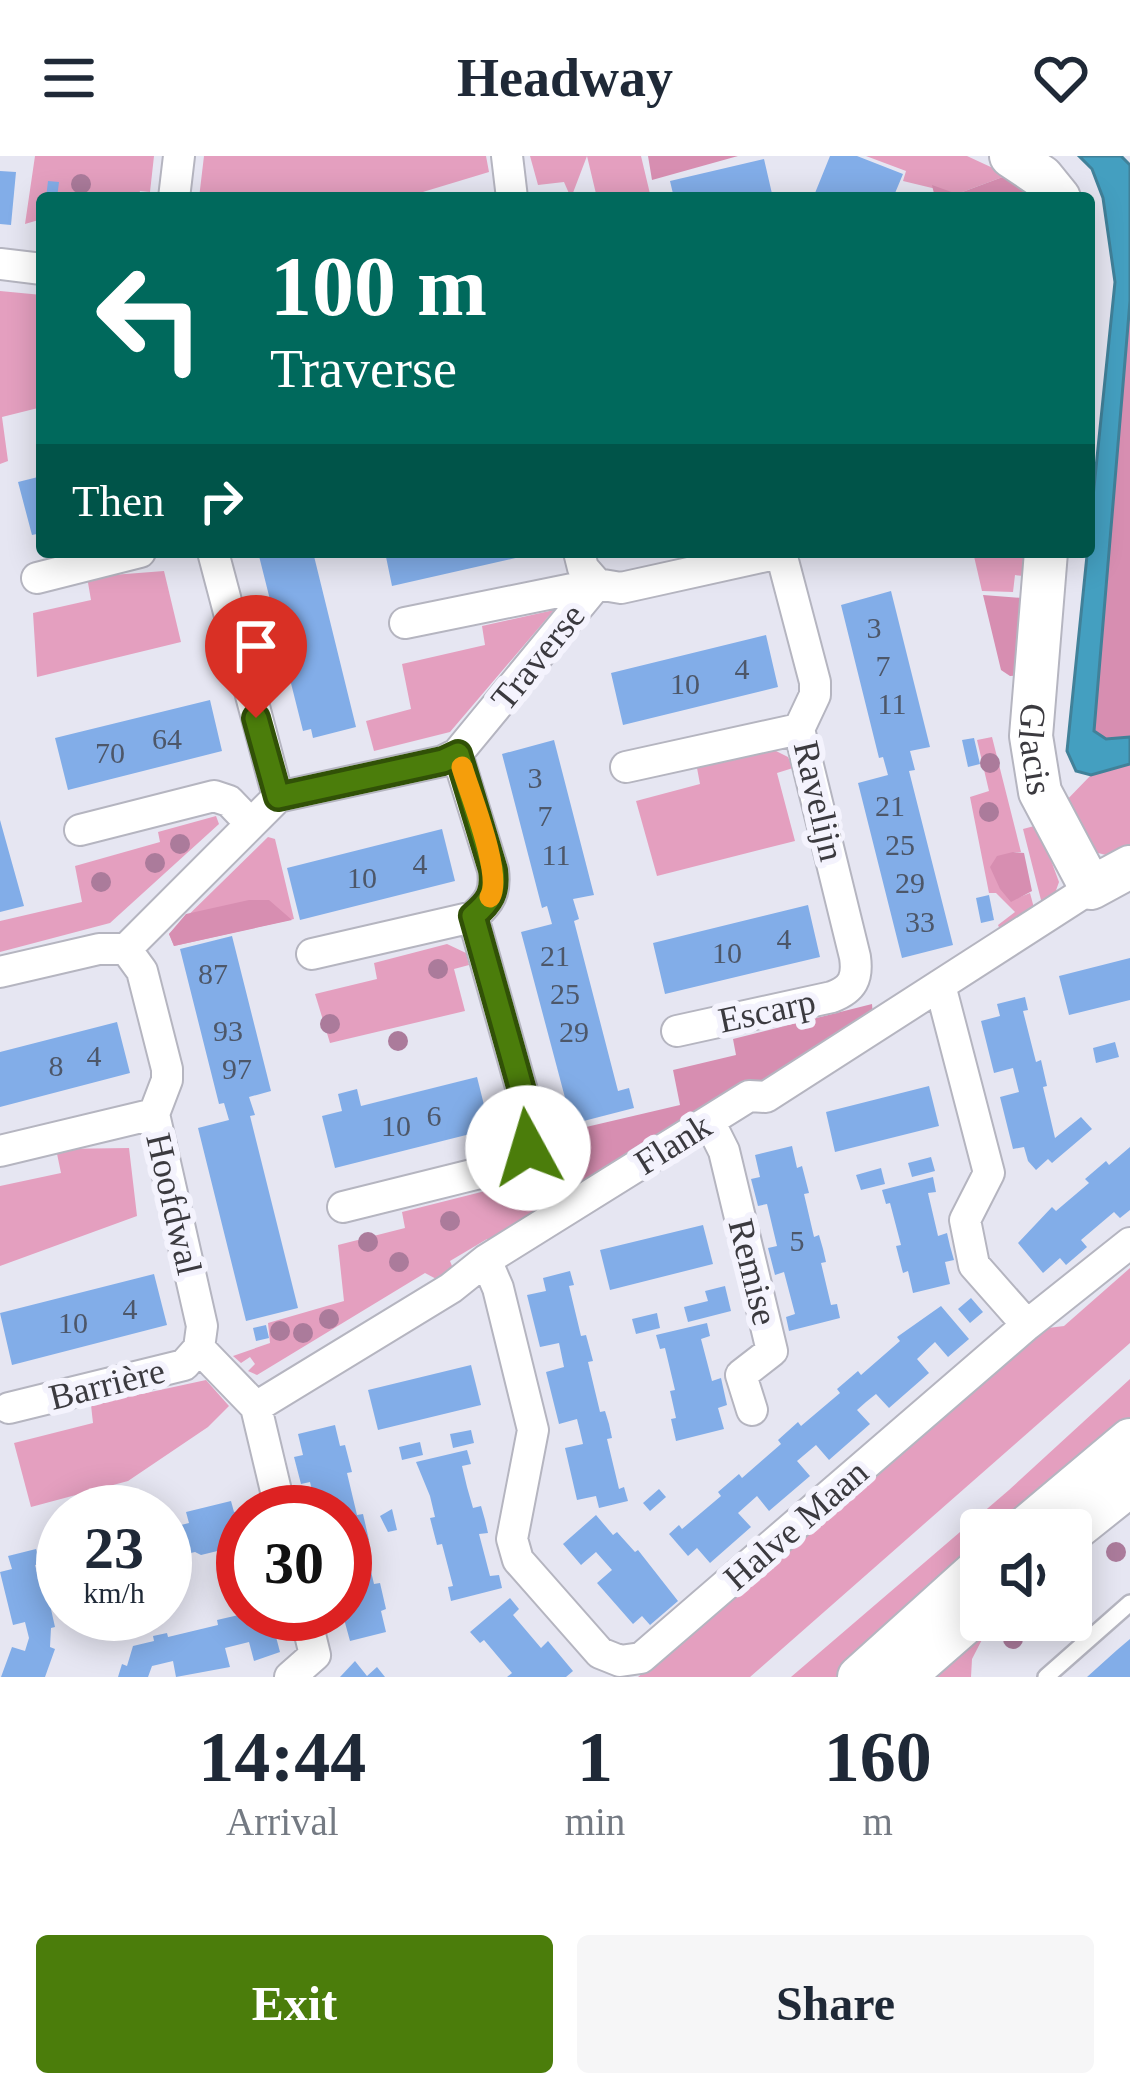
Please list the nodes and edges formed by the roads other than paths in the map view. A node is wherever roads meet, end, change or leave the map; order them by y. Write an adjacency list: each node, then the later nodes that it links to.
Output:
1 (178, 156): 4 (street)
2 (507, 156): 5 (street)
3 (1012, 156): 6 (main road)
4 (175, 192)
5 (511, 192)
6 (1054, 192)
7 (0, 264): 8 (street)
8 (36, 268)
9 (116, 558): 15 (street)
10 (214, 558): 21 (street)
11 (580, 558): 16 (street)
12 (755, 558): 16 (street, Traverse)
13 (784, 558): 18 (street, Ravelijn)
14 (1046, 558): 25 (main road, Glacis)
15 (37, 578)
16 (597, 584): 17 (street, Traverse); 19 (street, Traverse)
17 (405, 623)
18 (799, 729): 20 (street); 30 (street, Ravelijn)
19 (458, 754): 21 (street); 26 (street)
20 (626, 766)
21 (278, 797): 22 (street)
22 (251, 824): 23 (street); 27 (street)
23 (80, 830)
24 (1130, 867): 25 (main road)
25 (1091, 888): 31 (street, Flank)
26 (473, 916): 28 (street); 36 (street)
27 (126, 949): 29 (street); 33 (street, Hoofdwal)
28 (312, 954)
29 (0, 972)
30 (854, 983): 32 (street, Escarp)
31 (940, 985): 34 (street, Flank); 39 (street)
32 (677, 1031)
33 (154, 1114): 35 (street); 40 (street, Hoofdwal)
34 (709, 1121): 38 (street, Flank); 43 (street, Remise)
35 (0, 1151)
36 (343, 1207)
37 (1130, 1243): 39 (street)
38 (486, 1260): 39 (street, Halve Maan); 41 (street, Flank)
39 (1028, 1325)
40 (199, 1348): 41 (street); 42 (street, Barrière)
41 (256, 1407): 45 (street)
42 (9, 1408)
43 (752, 1410)
44 (1130, 1439): 47 (main road)
45 (275, 1485)
46 (1130, 1485): 48 (main road)
47 (1048, 1509)
48 (1092, 1515)
49 (960, 1587): 54 (main road)
50 (1130, 1603): 56 (lane)
51 (960, 1627): 55 (main road)
52 (312, 1641): 53 (street)
53 (290, 1677)
54 (859, 1677)
55 (903, 1677)
56 (1046, 1677)

